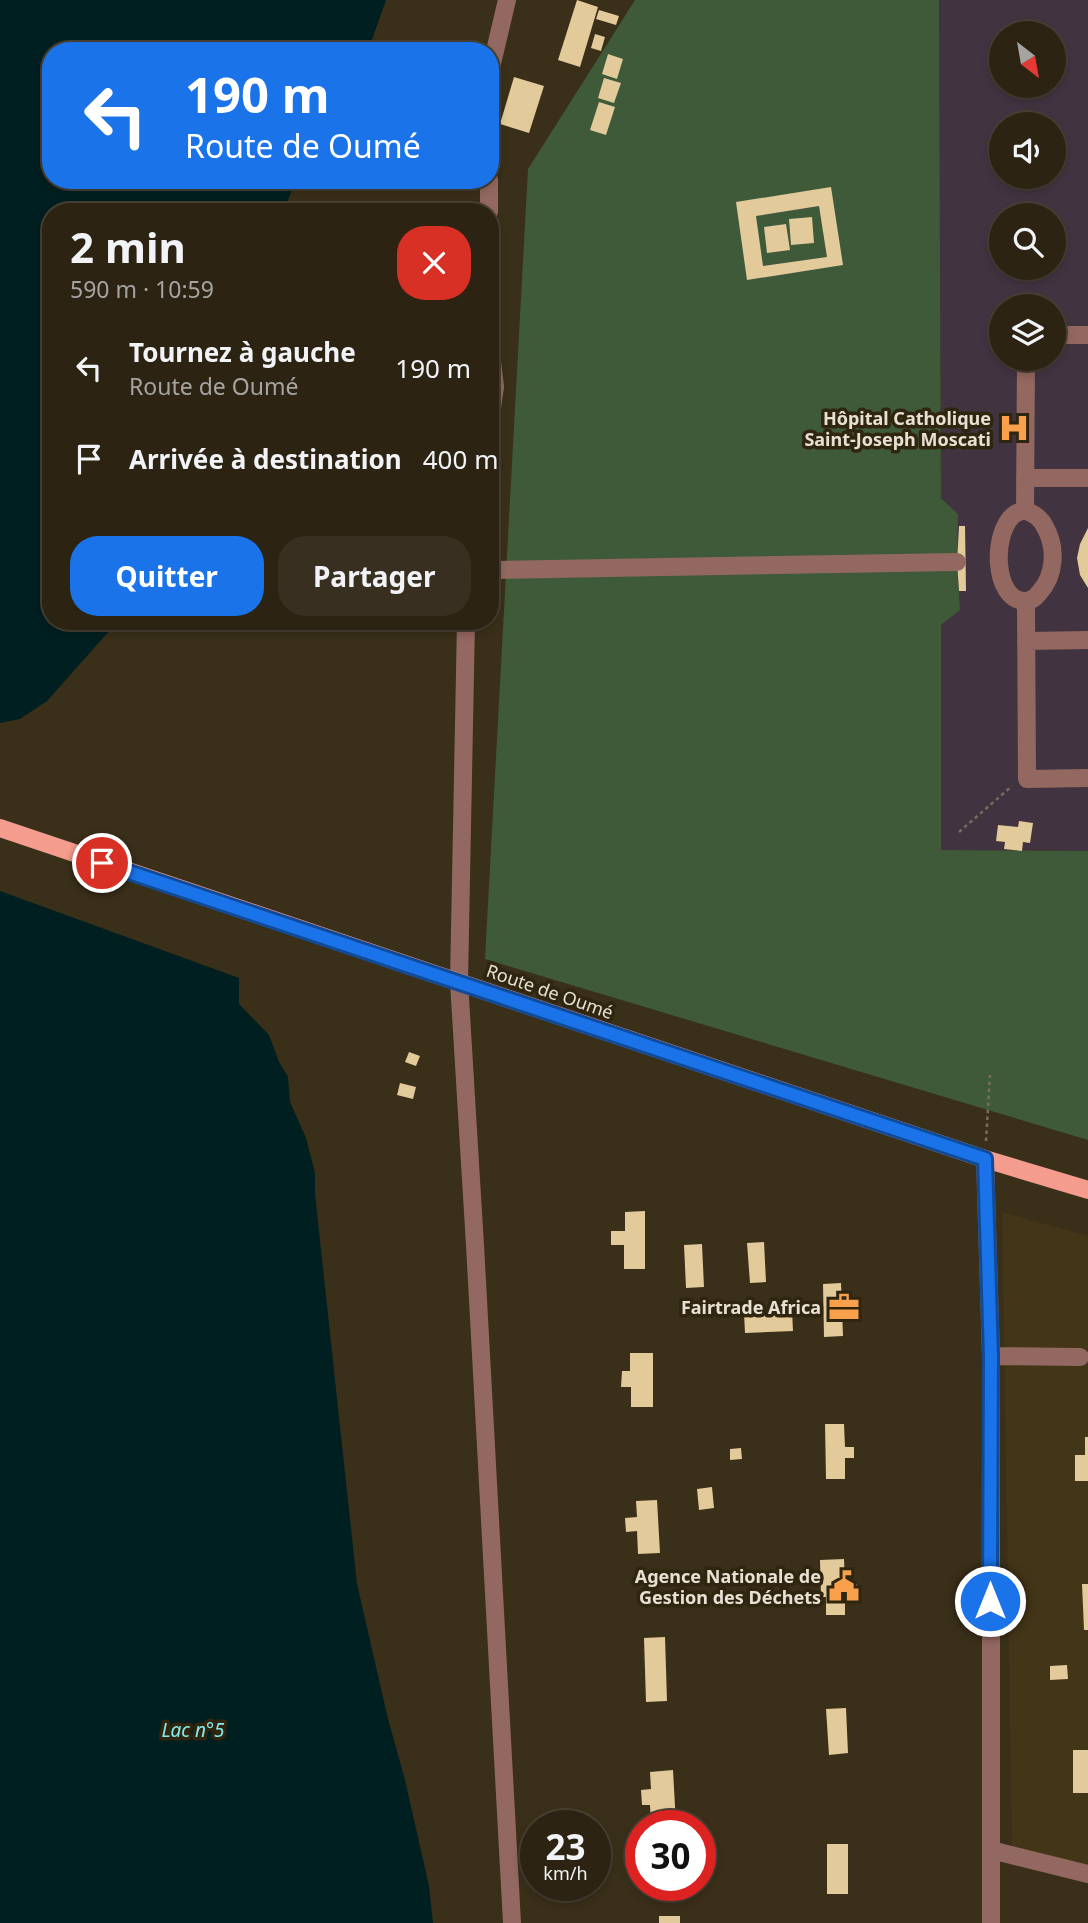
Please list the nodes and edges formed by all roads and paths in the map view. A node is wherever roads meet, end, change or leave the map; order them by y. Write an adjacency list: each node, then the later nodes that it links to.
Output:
1 (507, 0): 2 (street)
2 (497, 42)
3 (1066, 335): 4 (street)
4 (1088, 335)
5 (1026, 371): 6 (street)
6 (1025, 478): 7 (street); 8 (street)
7 (1088, 478)
8 (1025, 510): 11 (street); 11 (street)
9 (957, 562): 10 (street)
10 (499, 570)
11 (1026, 601): 14 (street)
12 (466, 630): 19 (street)
13 (1088, 640): 14 (street)
14 (1026, 641): 15 (street)
15 (1027, 774): 16 (street); 18 (path)
16 (1088, 778)
17 (0, 828): 19 (main road, Route de Oumé)
18 (959, 832)
19 (459, 982): 21 (main road, Route de Oumé); 27 (street)
20 (990, 1074): 21 (path)
21 (985, 1159): 22 (main road, Route de Oumé); 23 (street)
22 (1088, 1190)
23 (991, 1356): 24 (street); 25 (street)
24 (1080, 1357)
25 (991, 1850): 26 (street); 28 (street)
26 (1088, 1874)
27 (512, 1923)
28 (991, 1923)

